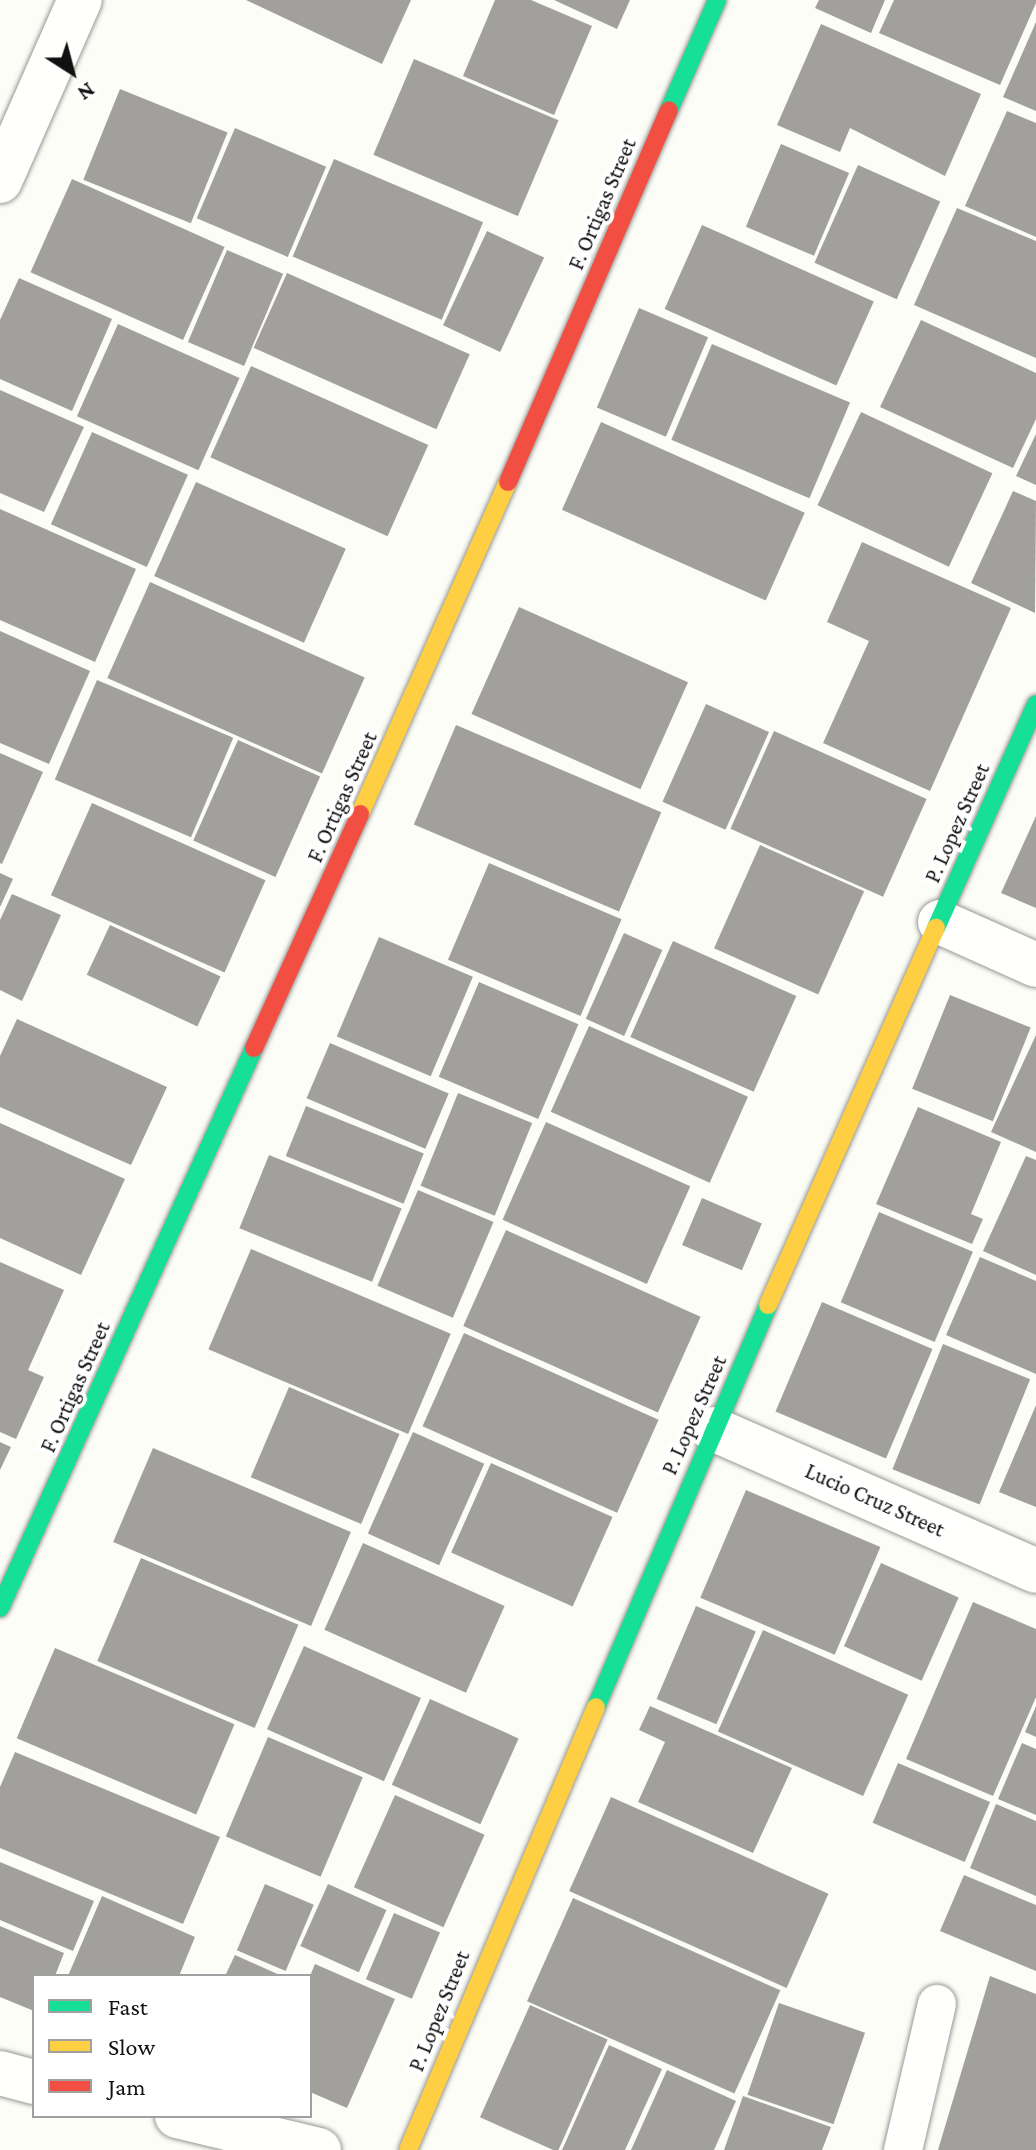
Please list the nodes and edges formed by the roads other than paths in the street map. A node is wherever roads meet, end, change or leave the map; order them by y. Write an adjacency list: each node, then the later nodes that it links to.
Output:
1 (80, 0): 3 (street)
2 (717, 0): 9 (street, F. Ortigas Street)
3 (0, 181)
4 (1036, 704): 5 (street, P. Lopez Street)
5 (940, 922): 6 (street); 7 (street, P. Lopez Street)
6 (1036, 965)
7 (713, 1429): 8 (street, Lucio Cruz Street); 15 (street, P. Lopez Street)
8 (1036, 1571)
9 (0, 1608)
10 (937, 2004): 16 (lane)
11 (0, 2073): 12 (street)
12 (32, 2081)
13 (185, 2118): 14 (street)
14 (319, 2150)
15 (408, 2150)
16 (903, 2150)

